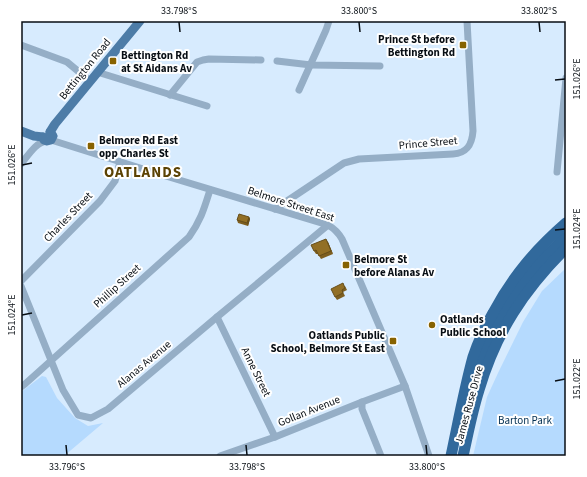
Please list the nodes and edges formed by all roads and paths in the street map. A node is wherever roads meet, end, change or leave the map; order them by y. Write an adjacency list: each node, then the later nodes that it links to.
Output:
1 (329, 21): 7 (street)
2 (467, 21): 22 (street, Prince Street)
3 (137, 22): 9 (main road, Bettington Road)
4 (21, 45): 11 (street)
5 (261, 60): 13 (street)
6 (277, 61): 7 (street)
7 (311, 66): 8 (street); 12 (street)
8 (380, 66)
9 (97, 72): 11 (main road, Bettington Road); 13 (street)
10 (566, 78): 20 (street)
11 (90, 80): 16 (main road, Bettington Road)
12 (299, 90)
13 (170, 95): 14 (street)
14 (207, 106)
15 (25, 132): 16 (main road); 17 (street)
16 (47, 137): 17 (street); 18 (street, Belmore Street East)
17 (34, 148): 19 (street)
18 (120, 162): 21 (street, Belmore Street East); 28 (street, Charles Street)
19 (21, 164)
20 (557, 172)
21 (210, 190): 22 (street, Belmore Street East); 31 (street, Phillip Street)
22 (275, 209): 24 (street, Belmore Street East)
23 (566, 223): 41 (highway)
24 (328, 225): 30 (street, Alanas Avenue); 32 (street, Belmore Street East)
25 (566, 237): 42 (highway, James Ruse Drive)
26 (566, 248): 34 (highway, James Ruse Drive)
27 (566, 259): 34 (highway)
28 (21, 281)
29 (21, 286): 31 (street, Alanas Avenue)
30 (217, 317): 31 (street, Alanas Avenue); 36 (street, Anne Street)
31 (51, 361): 33 (street, Phillip Street)
32 (405, 386): 35 (street, Gollan Avenue); 40 (street, Belmore Street East)
33 (21, 387)
34 (479, 390): 43 (highway, James Ruse Drive)
35 (362, 402): 36 (street, Gollan Avenue); 39 (street)
36 (274, 437): 37 (street, Gollan Avenue)
37 (235, 454): 38 (street, Gollan Avenue)
38 (220, 456)
39 (381, 456)
40 (429, 456)
41 (451, 456)
42 (455, 456)
43 (463, 456)

